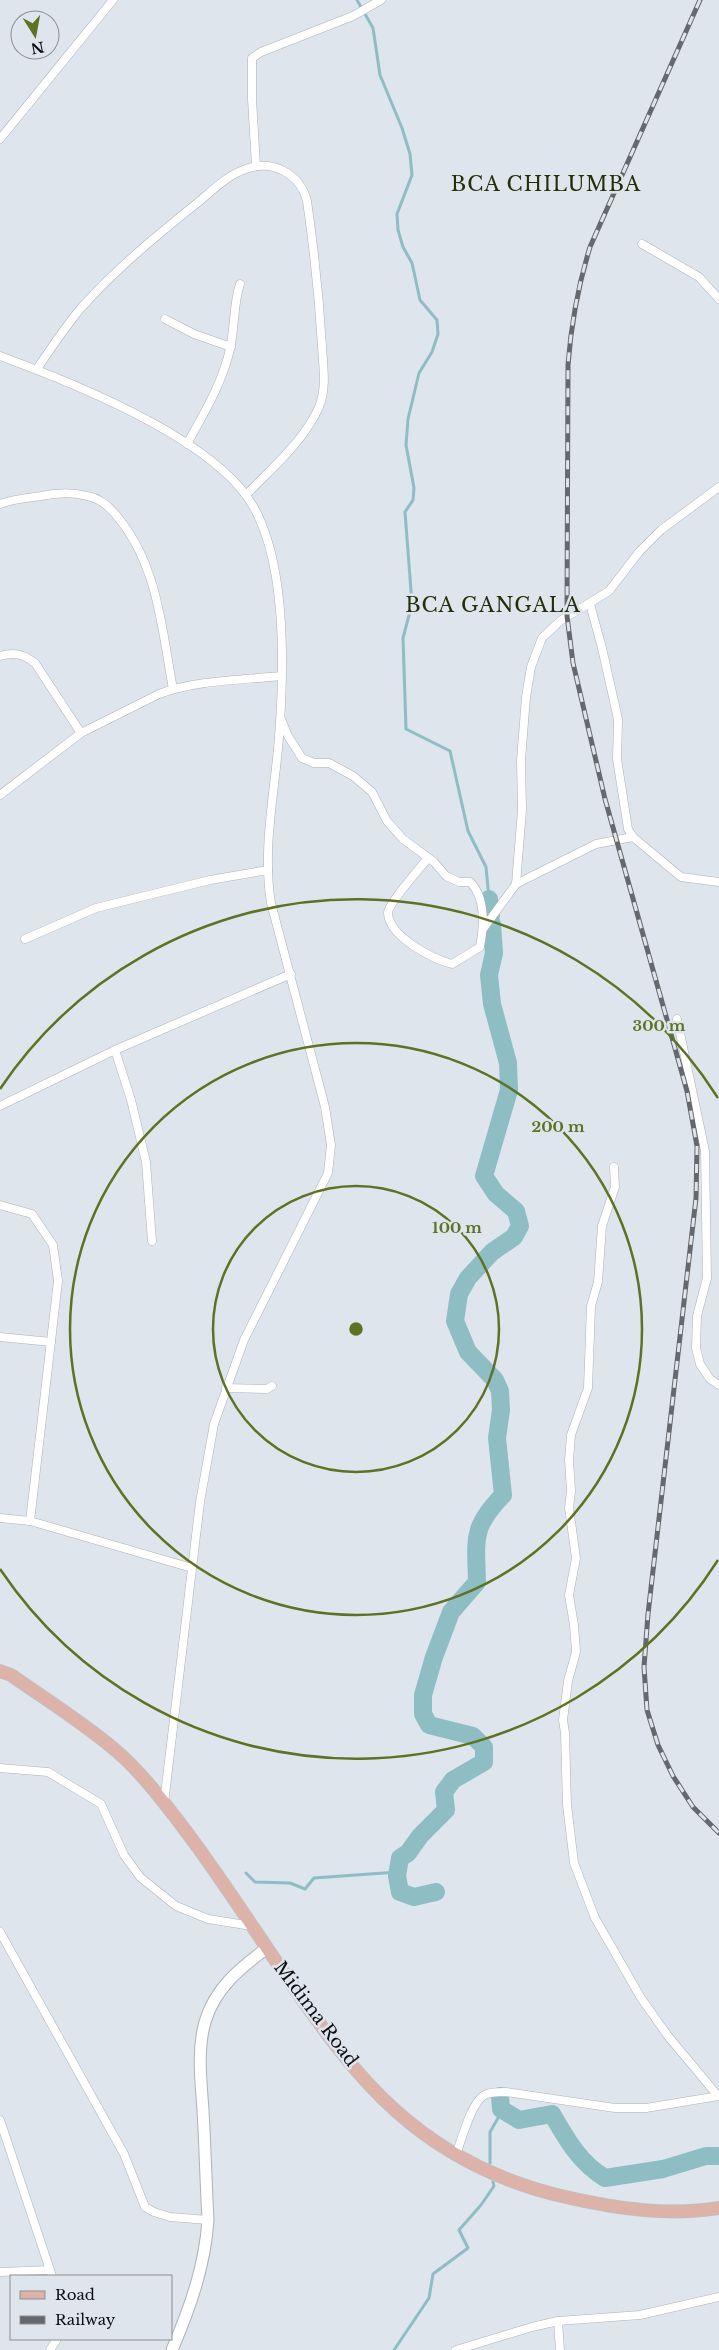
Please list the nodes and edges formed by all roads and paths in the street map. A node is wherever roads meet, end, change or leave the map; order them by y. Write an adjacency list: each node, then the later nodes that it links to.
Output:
1 (113, 0): 3 (street)
2 (378, 1): 4 (street)
3 (0, 140)
4 (256, 166): 11 (street); 14 (street)
5 (642, 244): 7 (street)
6 (240, 284): 9 (street)
7 (719, 299)
8 (166, 319): 9 (street)
9 (231, 347): 12 (street)
10 (0, 356): 11 (street)
11 (37, 369): 12 (street)
12 (187, 444): 14 (street)
13 (719, 487): 16 (street)
14 (246, 495): 18 (street)
15 (0, 504): 19 (street)
16 (590, 604): 23 (street); 27 (street)
17 (0, 656): 21 (street)
18 (281, 676): 19 (street); 20 (street)
19 (173, 689): 21 (street)
20 (280, 717): 24 (street); 25 (street)
21 (81, 733): 22 (street)
22 (0, 795)
23 (633, 837): 26 (street); 27 (street)
24 (428, 858): 28 (street); 28 (street)
25 (268, 870): 29 (street); 30 (street)
26 (719, 882)
27 (516, 884): 28 (street)
28 (483, 929)
29 (25, 939)
30 (291, 974): 32 (street); 41 (street)
31 (676, 1019): 39 (street)
32 (115, 1050): 33 (street); 36 (street)
33 (0, 1106)
34 (614, 1167): 51 (street)
35 (0, 1205): 38 (street)
36 (152, 1241)
37 (0, 1337): 38 (street)
38 (51, 1342): 43 (street)
39 (719, 1385)
40 (272, 1386): 41 (street)
41 (226, 1388): 44 (street)
42 (0, 1518): 43 (street)
43 (30, 1522): 44 (street)
44 (192, 1568): 47 (street)
45 (0, 1671): 47 (main road, Midima Road)
46 (0, 1768): 48 (street)
47 (164, 1803): 48 (main road, Midima Road)
48 (252, 1926): 50 (main road, Midima Road)
49 (0, 1932): 55 (street)
50 (267, 1948): 53 (main road, Midima Road); 55 (street)
51 (719, 2096): 53 (street)
52 (0, 2120): 57 (street)
53 (456, 2154): 54 (main road, Midima Road)
54 (719, 2208)
55 (208, 2220): 60 (street)
56 (0, 2272): 57 (street)
57 (51, 2273)
58 (719, 2297): 59 (street)
59 (558, 2321): 61 (street); 62 (street)
60 (172, 2350)
61 (456, 2350)
62 (560, 2350)

